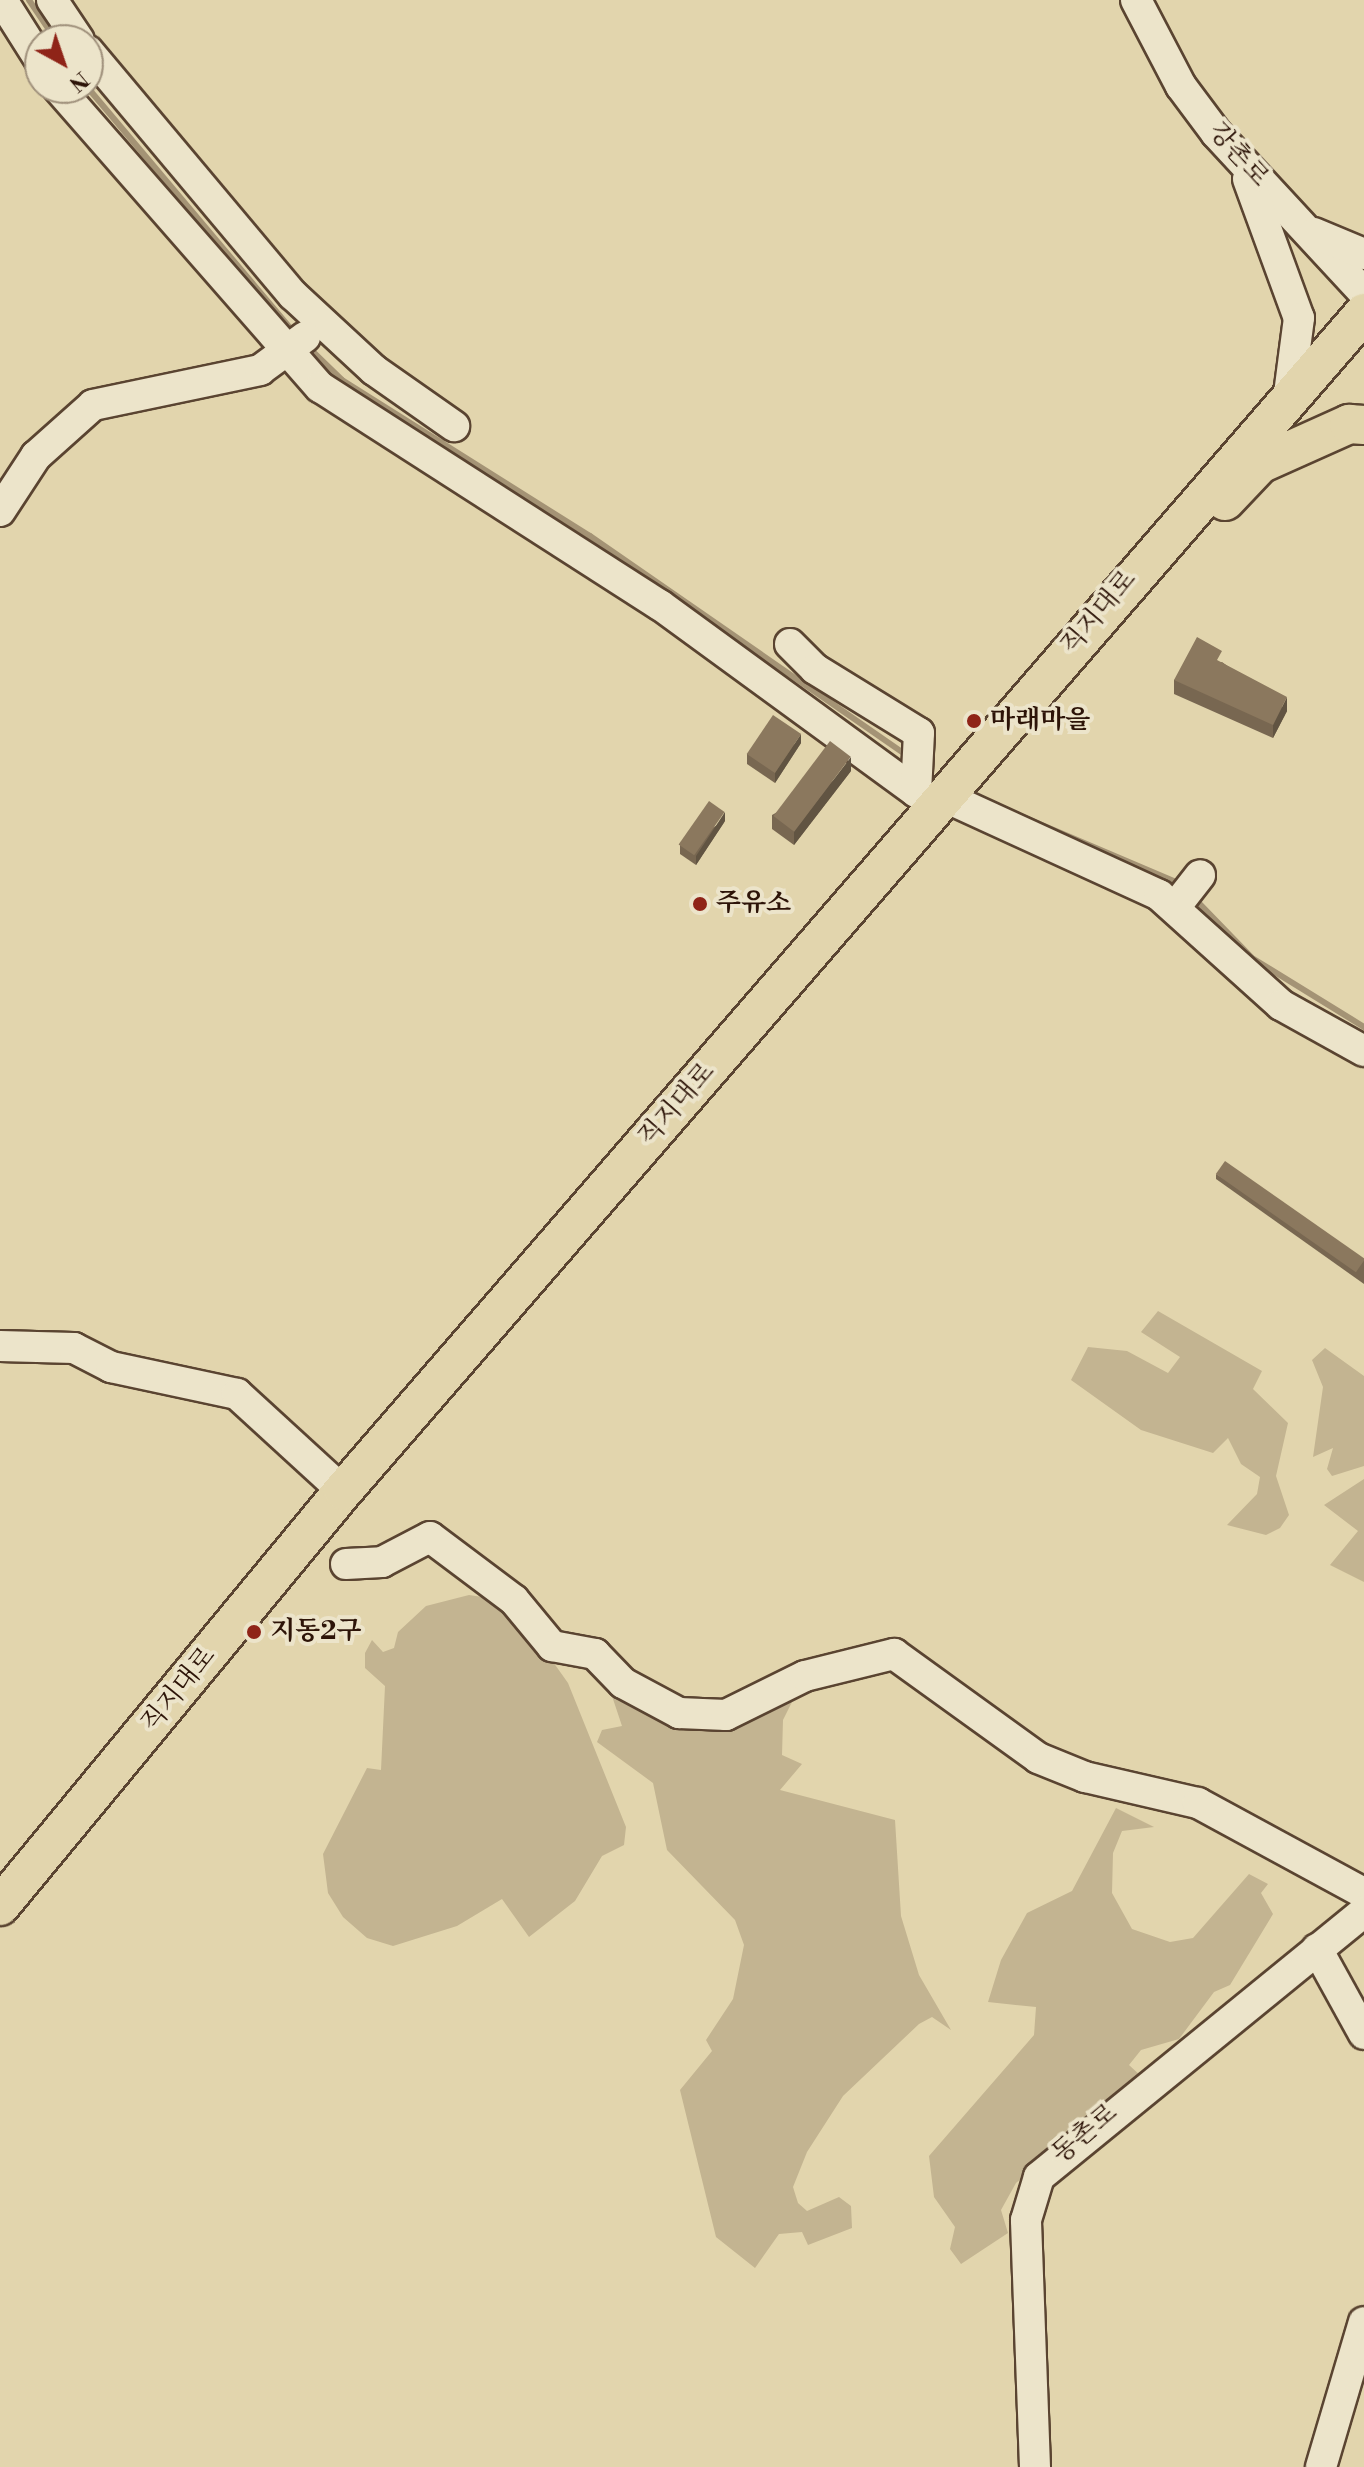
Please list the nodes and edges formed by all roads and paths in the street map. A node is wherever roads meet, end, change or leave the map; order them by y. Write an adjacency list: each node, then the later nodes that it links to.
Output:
1 (2, 0): 5 (street)
2 (52, 0): 4 (street)
3 (1136, 0): 8 (street, 강촌로)
4 (68, 24)
5 (24, 35)
6 (104, 70): 13 (street)
7 (72, 104): 14 (street)
8 (1237, 156): 9 (street, 강촌로); 15 (street)
9 (1303, 227): 10 (street); 11 (street, 강촌로)
10 (1364, 254)
11 (1364, 293)
12 (1364, 313): 15 (main road, 직지대로)
13 (323, 325): 14 (street); 17 (street)
14 (291, 346): 18 (street); 21 (street)
15 (1289, 394): 19 (main road, 직지대로)
16 (1364, 425): 19 (main road)
17 (454, 426)
18 (0, 511)
19 (1143, 561): 21 (main road, 직지대로)
20 (790, 644): 21 (street)
21 (930, 794): 23 (street); 26 (main road, 직지대로)
22 (1200, 875): 23 (street)
23 (1176, 906): 24 (street)
24 (1364, 1051)
25 (0, 1346): 26 (street)
26 (343, 1491): 29 (main road, 직지대로)
27 (346, 1564): 28 (street)
28 (1364, 1893)
29 (0, 1906)
30 (1364, 1912): 31 (street, 동촌로)
31 (1317, 1949): 32 (street); 34 (street, 동촌로)
32 (1364, 2034)
33 (1364, 2322): 35 (street)
34 (1035, 2467)
35 (1321, 2467)

